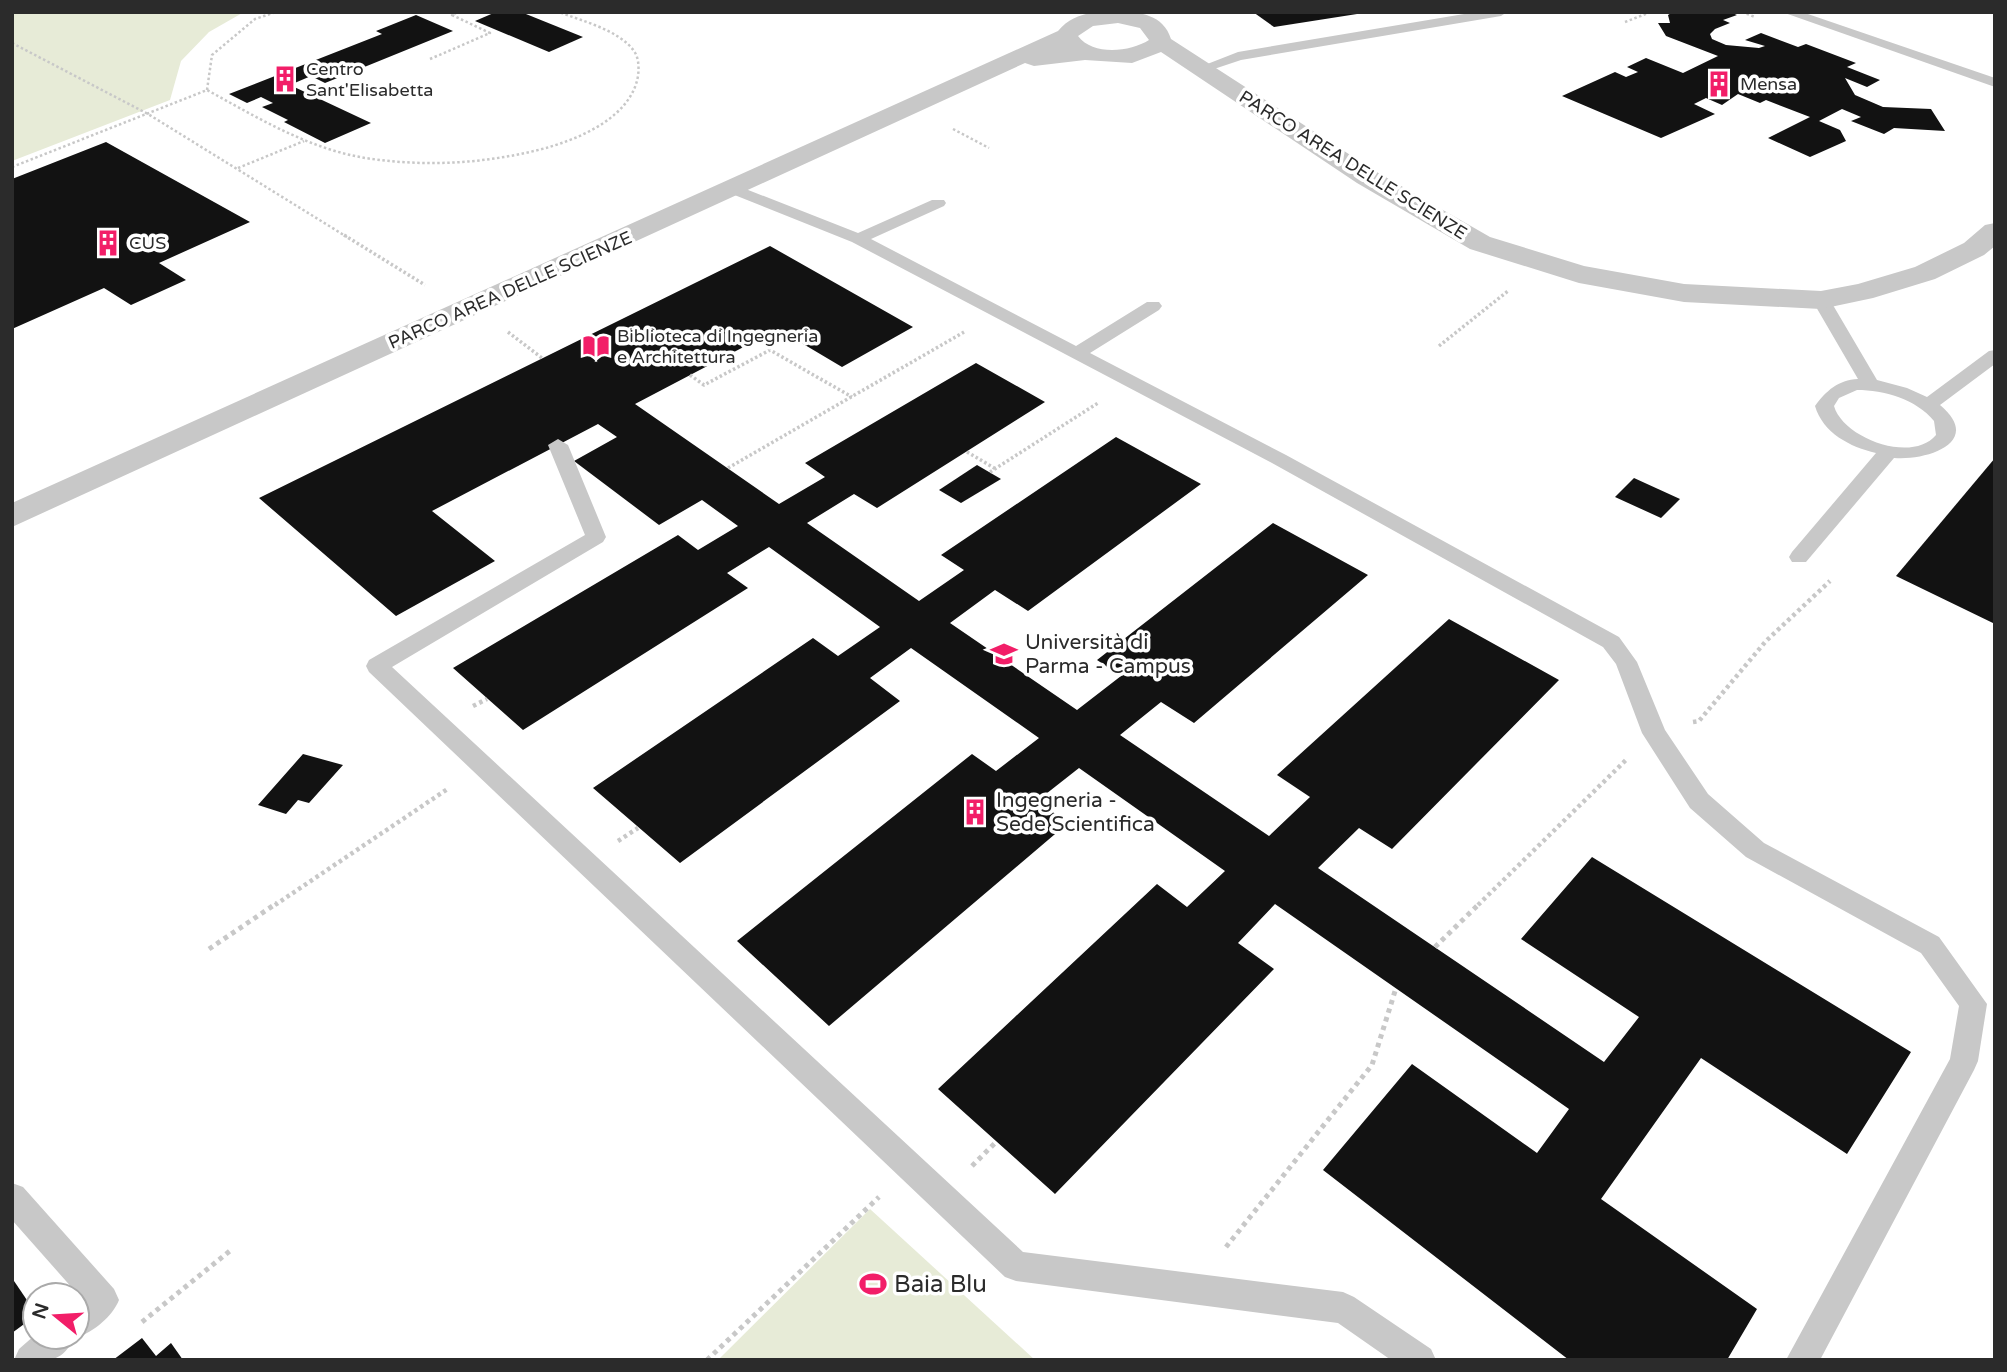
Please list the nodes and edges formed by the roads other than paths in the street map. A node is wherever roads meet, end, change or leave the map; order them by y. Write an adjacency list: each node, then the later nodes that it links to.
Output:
1 (1502, 12): 9 (lane)
2 (1788, 12): 10 (lane)
3 (1112, 14): 4 (street, PARCO AREA DELLE SCIENZE); 5 (street, PARCO AREA DELLE SCIENZE)
4 (1074, 24): 6 (street); 8 (street, PARCO AREA DELLE SCIENZE)
5 (1160, 42): 7 (street); 9 (street, PARCO AREA DELLE SCIENZE)
6 (1086, 53): 7 (street, PARCO AREA DELLE SCIENZE); 8 (street, PARCO AREA DELLE SCIENZE)
7 (1131, 56): 9 (street, PARCO AREA DELLE SCIENZE)
8 (1007, 61): 11 (street, PARCO AREA DELLE SCIENZE)
9 (1199, 70): 15 (street, PARCO AREA DELLE SCIENZE)
10 (1995, 83)
11 (733, 188): 14 (lane); 23 (street, PARCO AREA DELLE SCIENZE)
12 (938, 203): 14 (lane)
13 (1995, 231): 15 (street, PARCO AREA DELLE SCIENZE)
14 (858, 239): 17 (lane)
15 (1821, 300): 19 (lane)
16 (1153, 306): 17 (lane)
17 (1077, 354): 30 (lane)
18 (1995, 355): 20 (lane)
19 (1871, 384): 20 (lane); 22 (lane)
20 (1928, 405): 22 (lane)
21 (558, 445): 29 (lane)
22 (1888, 452): 24 (lane)
23 (12, 516)
24 (1799, 557)
25 (12, 1197): 26 (lane)
26 (86, 1281)
27 (91, 1286): 28 (lane)
28 (91, 1310)
29 (1420, 1360)
30 (1802, 1360)

